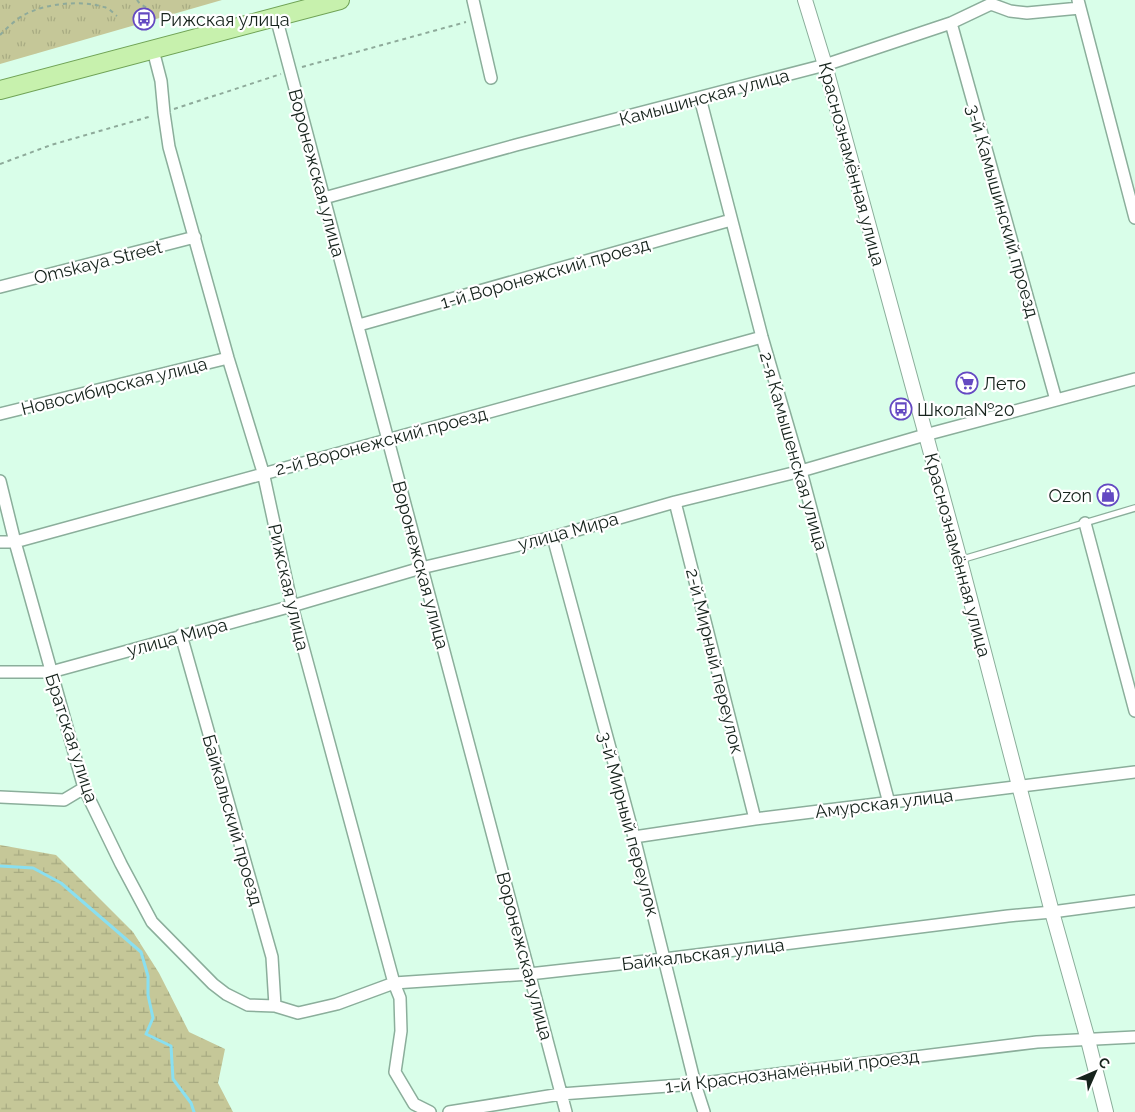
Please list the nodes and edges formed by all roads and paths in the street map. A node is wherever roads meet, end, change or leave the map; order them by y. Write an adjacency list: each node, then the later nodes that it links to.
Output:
1 (138, 0): 6 (path)
2 (340, 0): 8 (main road)
3 (473, 0): 9 (street)
4 (805, 0): 13 (street, Краснознамённая улица)
5 (1079, 4): 10 (street, Камышинская улица); 21 (street)
6 (147, 8)
7 (117, 16): 11 (path)
8 (276, 17): 12 (main road); 14 (street, Воронежская улица)
9 (477, 18): 14 (path); 15 (street)
10 (952, 23): 13 (street, Камышинская улица); 29 (street, 3-й Камышинский проезд)
11 (0, 35)
12 (153, 50): 16 (main road); 18 (street, Рижская улица)
13 (826, 65): 17 (street, Камышинская улица); 31 (street, Краснознамённая улица)
14 (290, 71): 18 (path); 20 (street, Воронежская улица)
15 (491, 78)
16 (0, 90)
17 (700, 98): 20 (street, Камышинская улица); 22 (street, 2-я Камышенская улица)
18 (164, 113): 19 (path); 23 (street, Рижская улица)
19 (0, 164)
20 (324, 198): 25 (street, Воронежская улица)
21 (1135, 218)
22 (731, 220): 25 (street, 1-й Воронежский проезд); 26 (street, 2-я Камышенская улица)
23 (195, 237): 24 (street, Omskaya Street); 27 (street, Рижская улица)
24 (0, 287)
25 (358, 325): 32 (street, Воронежская улица)
26 (762, 337): 32 (street, 2-й Воронежский проезд); 33 (street, 2-я Камышенская улица)
27 (228, 358): 30 (street, Новосибирская улица); 34 (street, Рижская улица)
28 (1135, 379): 29 (street, улица Мира)
29 (1056, 400): 31 (street, улица Мира)
30 (0, 414)
31 (925, 435): 33 (street, улица Мира); 42 (street, Краснознамённая улица)
32 (389, 440): 34 (street, 2-й Воронежский проезд); 43 (street, Воронежская улица)
33 (801, 471): 36 (street, улица Мира); 53 (street, 2-я Камышенская улица)
34 (263, 472): 41 (street, 2-й Воронежский проезд); 44 (street, Рижская улица)
35 (0, 481): 41 (street, Братская улица)
36 (675, 502): 39 (street, улица Мира); 54 (street, 2-й Мирный переулок)
37 (1135, 508): 38 (lane)
38 (1085, 523): 42 (lane); 48 (street)
39 (553, 537): 43 (street, улица Мира); 55 (street, 3-й Мирный переулок)
40 (0, 542): 41 (street, 2-й Воронежский проезд)
41 (14, 542): 47 (street, Братская улица)
42 (960, 560): 50 (street, Краснознамённая улица)
43 (421, 568): 44 (street, улица Мира); 59 (street, Воронежская улица)
44 (292, 606): 45 (street, улица Мира); 60 (street, Рижская улица)
45 (181, 635): 47 (street, улица Мира); 61 (street, Байкальский проезд)
46 (0, 672): 47 (street, улица Мира)
47 (51, 672): 51 (street, Братская улица)
48 (1135, 711)
49 (1135, 772): 50 (street, Амурская улица)
50 (1020, 787): 53 (street, Амурская улица); 57 (street, Краснознамённая улица)
51 (84, 788): 52 (street); 61 (street, Братская улица)
52 (0, 797)
53 (889, 803): 54 (street, Амурская улица)
54 (755, 819): 55 (street, Амурская улица)
55 (634, 837): 58 (street, 3-й Мирный переулок)
56 (1135, 901): 57 (street, Байкальская улица)
57 (1052, 912): 58 (street, Байкальская улица); 63 (street, Краснознамённая улица)
58 (664, 959): 59 (street, Байкальская улица); 64 (street, 3-й Мирный переулок)
59 (529, 974): 60 (street, Байкальская улица); 65 (street, Воронежская улица)
60 (394, 983): 61 (street, Байкальская улица); 66 (street, Рижская улица)
61 (275, 1006)
62 (1135, 1037): 63 (street, 1-й Краснознамённый проезд)
63 (1088, 1040): 64 (street, 1-й Краснознамённый проезд); 70 (street, Краснознамённая улица)
64 (694, 1084): 65 (street, 1-й Краснознамённый проезд); 69 (street, 3-й Мирный переулок)
65 (561, 1094): 67 (street, 1-й Краснознамённый проезд); 68 (street, Воронежская улица)
66 (430, 1112)
67 (449, 1112)
68 (566, 1112)
69 (704, 1112)
70 (1106, 1112)

